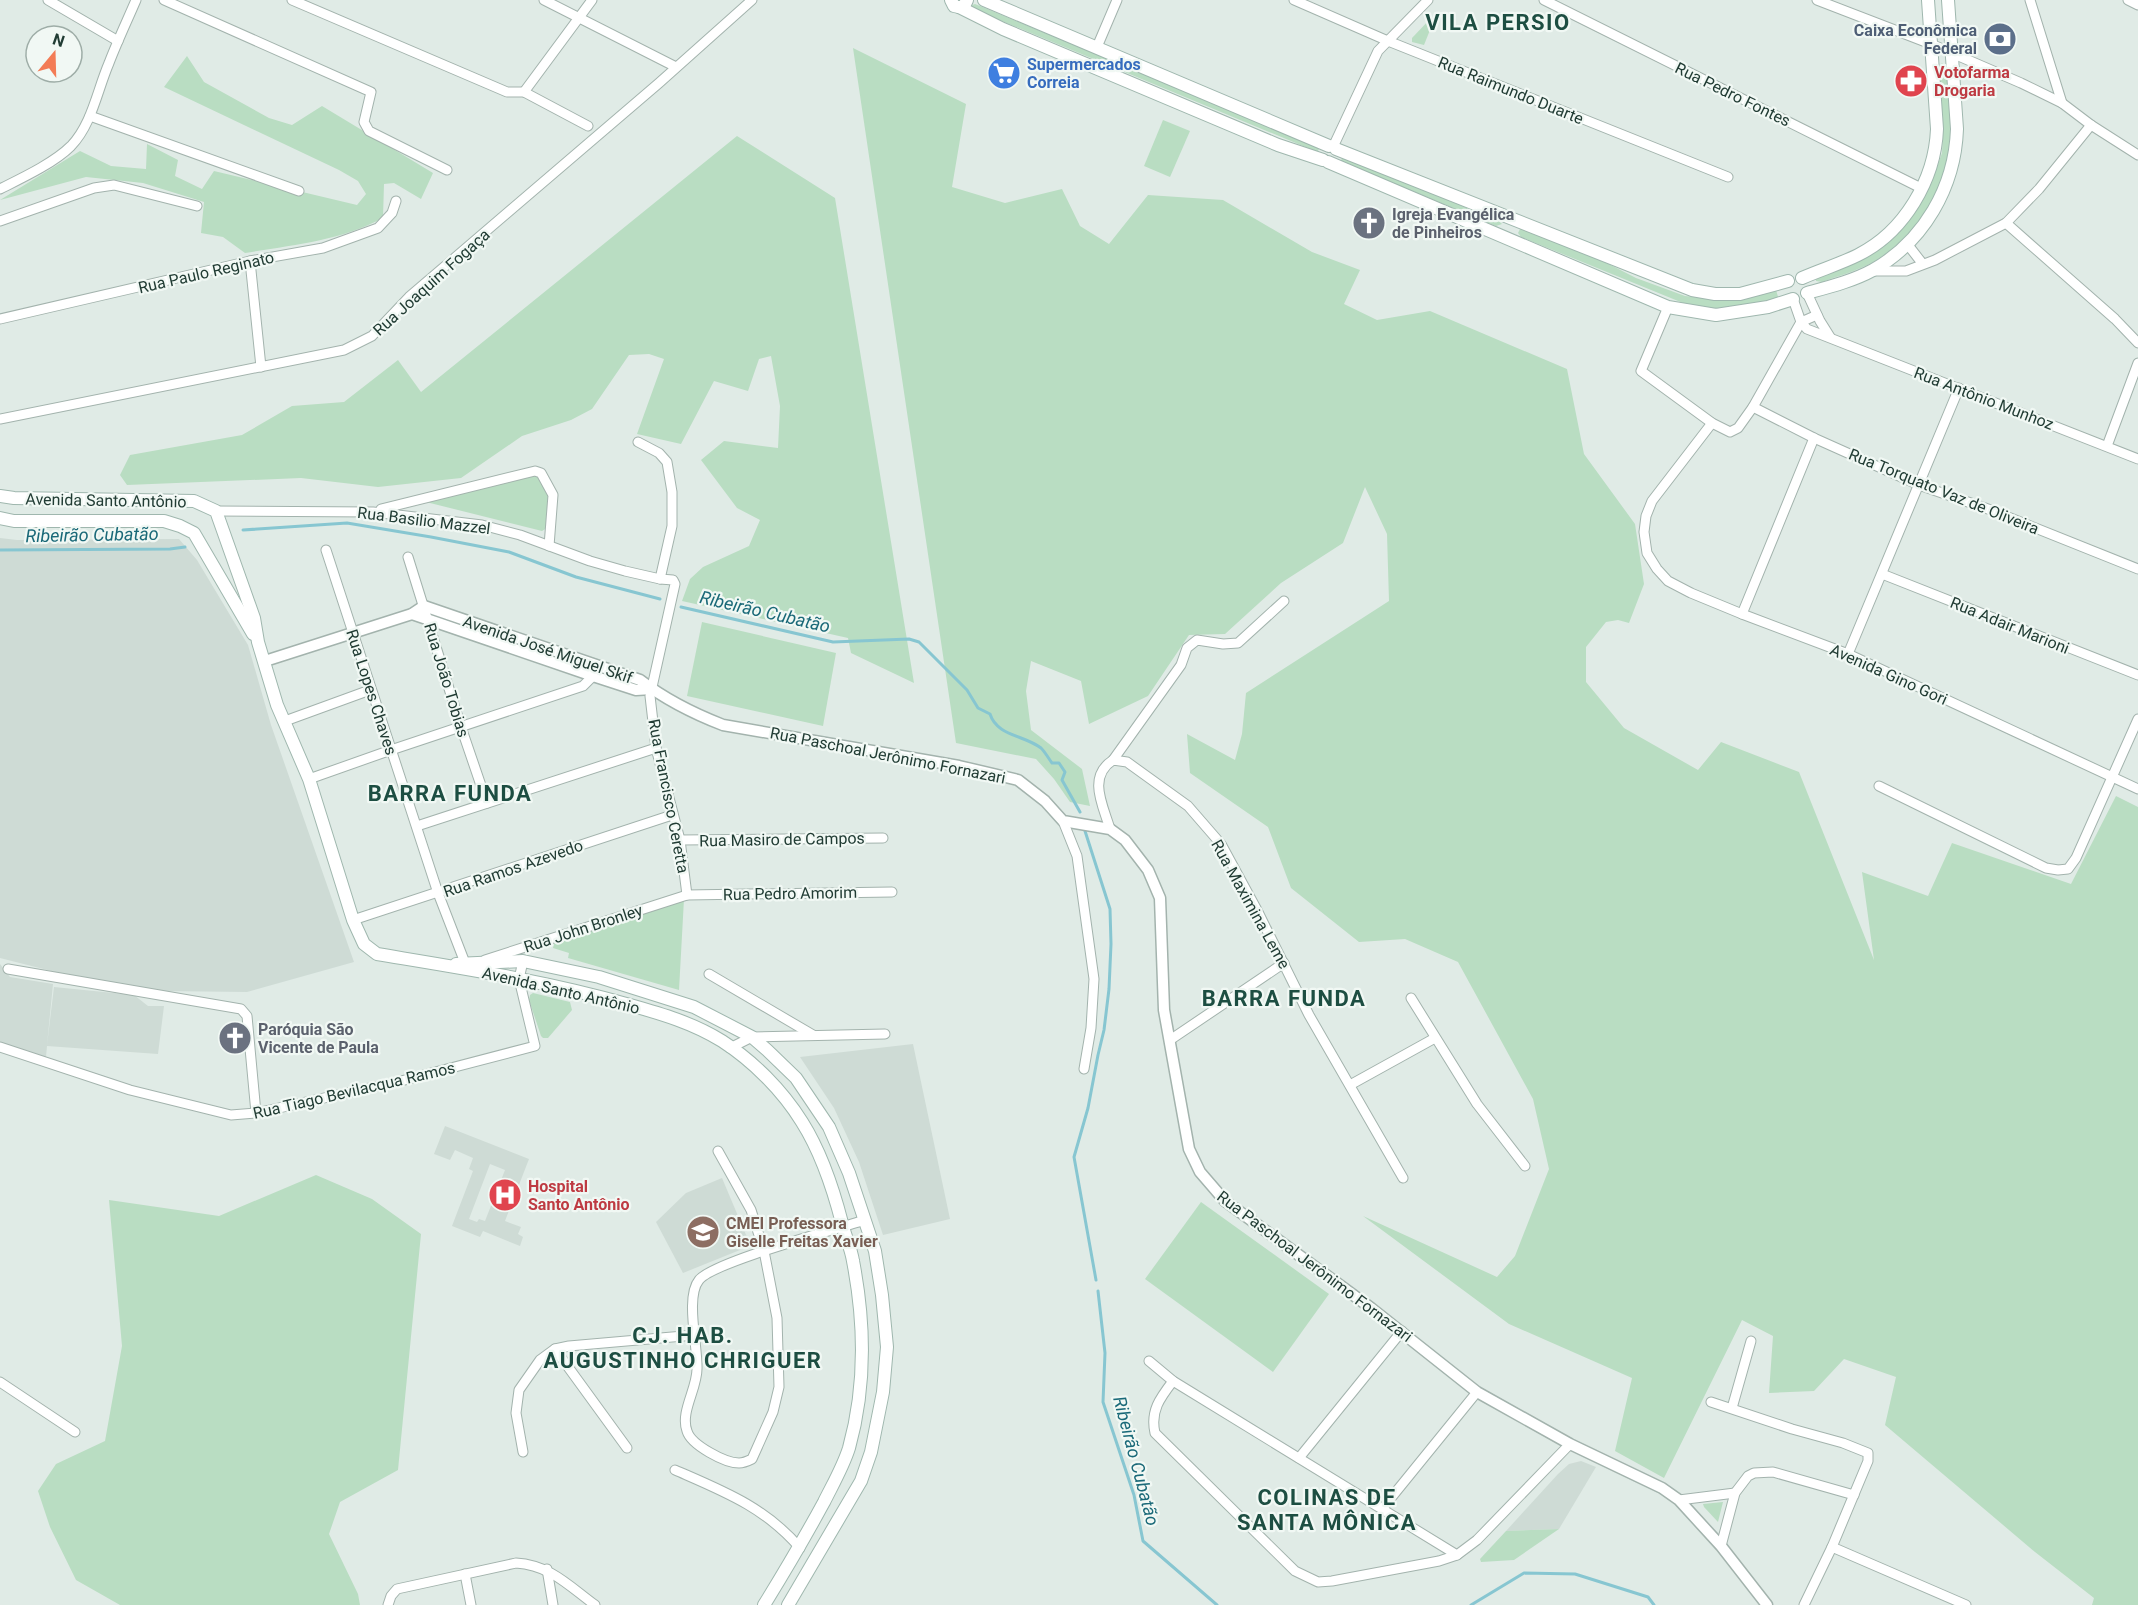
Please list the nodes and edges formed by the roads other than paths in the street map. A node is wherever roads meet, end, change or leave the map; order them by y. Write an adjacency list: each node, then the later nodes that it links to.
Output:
1 (48, 0): 22 (street)
2 (136, 0): 22 (street)
3 (164, 0): 36 (street)
4 (292, 0): 28 (street)
5 (544, 0): 21 (street)
6 (592, 0): 21 (street)
7 (752, 0): 27 (street, Rua Joaquim Fogaça)
8 (939, 0): 19 (main road)
9 (984, 0): 25 (main road)
10 (1117, 0): 25 (street)
11 (1294, 0): 23 (street, Rua Raimundo Duarte)
12 (1428, 0): 23 (street)
13 (1544, 0): 39 (street, Rua Pedro Fontes)
14 (1817, 0): 24 (street)
15 (1928, 0): 24 (main road)
16 (1948, 0): 26 (main road)
17 (2030, 0): 29 (street)
18 (2128, 0): 20 (street)
19 (958, 3): 35 (main road)
20 (2138, 5)
21 (579, 16): 27 (street); 28 (street)
22 (118, 41): 30 (street)
23 (1388, 41): 33 (street); 37 (street, Rua Raimundo Duarte)
24 (1931, 44): 26 (street); 39 (main road)
25 (1097, 47): 33 (main road)
26 (1951, 52): 29 (street); 47 (main road)
27 (676, 67): 62 (street, Rua Joaquim Fogaça)
28 (524, 92): 32 (street)
29 (2062, 103): 31 (street)
30 (90, 116): 38 (street); 40 (street)
31 (2091, 125): 34 (street); 45 (street)
32 (588, 126)
33 (1333, 147): 35 (main road); 44 (main road)
34 (2138, 154)
35 (1326, 161): 46 (main road)
36 (447, 170)
37 (1728, 177)
38 (1, 187)
39 (1922, 188): 51 (main road)
40 (298, 191)
41 (396, 201): 48 (street, Rua Paulo Reginato)
42 (196, 206): 43 (street)
43 (0, 221)
44 (1515, 221): 46 (main road); 52 (main road)
45 (2006, 223): 49 (street); 60 (street)
46 (1508, 237): 55 (main road)
47 (1908, 245): 49 (street); 50 (main road)
48 (250, 261): 57 (street, Rua Paulo Reginato); 62 (street)
49 (1922, 263): 50 (street)
50 (1872, 271): 53 (main road)
51 (1802, 278): 52 (main road); 53 (main road)
52 (1788, 281): 54 (main road)
53 (1807, 294): 54 (main road); 56 (street)
54 (1792, 299): 55 (main road); 58 (street)
55 (1668, 307): 66 (street)
56 (1817, 315): 58 (street); 59 (street)
57 (0, 319)
58 (1801, 322): 59 (street, Rua Antônio Munhoz); 64 (street)
59 (1830, 337): 63 (street, Rua Antônio Munhoz)
60 (2138, 343)
61 (2138, 363): 69 (street)
62 (261, 367): 65 (street, Rua Joaquim Fogaça)
63 (1959, 388): 69 (street, Rua Antônio Munhoz); 71 (street)
64 (1753, 407): 66 (street); 67 (street, Rua Torquato Vaz de Oliveira)
65 (0, 419)
66 (1712, 423): 87 (street, Avenida Gino Gori)
67 (1814, 438): 71 (street, Rua Torquato Vaz de Oliveira); 87 (street)
68 (638, 442): 83 (street)
69 (2107, 446): 70 (street, Rua Antônio Munhoz)
70 (2138, 459)
71 (1919, 484): 81 (street, Rua Torquato Vaz de Oliveira); 82 (street)
72 (0, 496): 73 (main road, Avenida Santo Antônio)
73 (165, 501): 74 (main road, Avenida Santo Antônio); 77 (main road)
74 (216, 511): 75 (street, Rua Basilio Mazzel); 90 (main road, Avenida Santo Antônio)
75 (373, 512): 78 (street, Rua Basilio Mazzel); 78 (street)
76 (0, 518): 77 (main road, Avenida Santo Antônio)
77 (164, 521): 90 (main road, Avenida Santo Antônio)
78 (549, 546): 83 (street, Rua Basilio Mazzel)
79 (326, 550): 89 (street, Rua Lopes Chaves)
80 (408, 557): 85 (street, Rua João Tobias)
81 (2138, 569)
82 (1882, 574): 91 (street); 94 (street, Rua Adair Marioni)
83 (660, 579): 96 (street, Rua Francisco Ceretta)
84 (1284, 601): 103 (street)
85 (424, 606): 86 (street); 88 (street, Rua João Tobias); 93 (street, Avenida José Miguel Skif)
86 (412, 614): 88 (street, Avenida José Miguel Skif); 89 (street)
87 (1742, 614): 91 (street, Avenida Gino Gori)
88 (428, 619): 95 (street, Avenida José Miguel Skif); 100 (street, Rua João Tobias)
89 (352, 633): 92 (street); 97 (street, Rua Lopes Chaves)
90 (258, 642): 92 (main road, Avenida Santo Antônio)
91 (1848, 654): 104 (street, Avenida Gino Gori)
92 (265, 661): 99 (main road, Avenida Santo Antônio)
93 (598, 666): 95 (street); 96 (street, Avenida José Miguel Skif)
94 (2138, 675)
95 (592, 676): 96 (street, Avenida José Miguel Skif); 100 (street)
96 (652, 689): 101 (street, Rua Francisco Ceretta); 110 (street, Rua Paschoal Jerônimo Fornazari)
97 (370, 690): 99 (street); 102 (street, Rua Lopes Chaves)
98 (2138, 720): 104 (street)
99 (285, 721): 105 (main road, Avenida Santo Antônio)
100 (461, 727): 102 (street); 108 (street, Rua João Tobias)
101 (656, 748): 108 (street); 109 (street, Rua Francisco Ceretta)
102 (391, 750): 105 (street); 111 (street, Rua Lopes Chaves)
103 (1113, 760): 112 (street); 121 (street, Rua Maximina Leme)
104 (2112, 776): 106 (street); 107 (street, Avenida Gino Gori)
105 (309, 779): 118 (main road, Avenida Santo Antônio)
106 (1879, 786)
107 (2138, 789)
108 (488, 803): 111 (street)
109 (672, 815): 114 (street, Rua Francisco Ceretta); 116 (street, Rua Ramos Azevedo)
110 (1063, 820): 112 (street); 134 (street)
111 (417, 826): 116 (street, Rua Lopes Chaves)
112 (1110, 829): 131 (street, Rua Paschoal Jerônimo Fornazari)
113 (883, 838): 114 (street, Rua Masiro de Campos)
114 (680, 840): 117 (street, Rua Francisco Ceretta)
115 (892, 892): 117 (street, Rua Pedro Amorim)
116 (438, 893): 118 (street, Rua Ramos Azevedo); 122 (street, Rua Lopes Chaves)
117 (687, 895): 120 (street, Rua John Bronley)
118 (353, 920): 122 (main road, Avenida Santo Antônio)
119 (523, 961): 120 (main road, Avenida Santo Antônio); 125 (street); 129 (main road, Avenida Santo Antônio)
120 (480, 962): 122 (main road, Avenida Santo Antônio)
121 (1284, 963): 131 (street); 135 (street, Rua Maximina Leme)
122 (466, 966): 125 (main road, Avenida Santo Antônio)
123 (8, 969): 136 (street)
124 (709, 974): 128 (street)
125 (519, 979): 133 (main road, Avenida Santo Antônio); 136 (street, Rua Tiago Bevilacqua Ramos)
126 (1411, 998): 130 (street)
127 (885, 1034): 128 (street)
128 (813, 1035): 129 (street)
129 (752, 1037): 133 (street); 139 (main road, Avenida Santo Antônio)
130 (1435, 1038): 135 (street); 138 (street)
131 (1170, 1040): 145 (street, Rua Paschoal Jerônimo Fornazari)
132 (0, 1047): 136 (street, Rua Tiago Bevilacqua Ramos)
133 (730, 1048): 141 (main road, Avenida Santo Antônio)
134 (1084, 1069)
135 (1350, 1085): 140 (street, Rua Maximina Leme)
136 (256, 1113)
137 (717, 1151): 144 (street)
138 (1525, 1166)
139 (849, 1173): 141 (main road); 142 (main road, Avenida Santo Antônio)
140 (1403, 1178)
141 (830, 1183): 143 (main road, Avenida Santo Antônio)
142 (865, 1220): 143 (street); 176 (main road, Avenida Santo Antônio)
143 (843, 1227): 144 (street); 167 (main road, Avenida Santo Antônio)
144 (764, 1251): 146 (street); 146 (street)
145 (1402, 1331): 152 (street, Rua Paschoal Jerônimo Fornazari); 159 (street)
146 (695, 1335): 148 (street)
147 (1751, 1341): 154 (street)
148 (555, 1349): 157 (street); 158 (street)
149 (1149, 1361): 150 (street)
150 (1173, 1381): 159 (street); 168 (street)
151 (0, 1382): 155 (street)
152 (1478, 1392): 156 (street, Rua Paschoal Jerônimo Fornazari); 164 (street)
153 (1711, 1402): 154 (street)
154 (1732, 1408): 162 (street)
155 (75, 1432)
156 (1570, 1444): 163 (street, Rua Paschoal Jerônimo Fornazari); 168 (street)
157 (627, 1448)
158 (523, 1452)
159 (1299, 1458): 164 (street)
160 (675, 1470): 167 (street)
161 (1735, 1492): 162 (street); 163 (street); 165 (street)
162 (1854, 1495): 166 (street)
163 (1679, 1500): 165 (street, Rua Paschoal Jerônimo Fornazari)
164 (1382, 1509): 168 (street)
165 (1721, 1546): 177 (street, Rua Paschoal Jerônimo Fornazari)
166 (1832, 1547): 178 (street); 179 (street)
167 (800, 1548): 175 (main road, Avenida Santo Antônio)
168 (1457, 1555)
169 (547, 1569): 170 (street); 173 (street); 174 (street)
170 (465, 1574): 171 (street); 172 (street)
171 (388, 1605)
172 (471, 1605)
173 (553, 1605)
174 (595, 1605)
175 (764, 1605)
176 (788, 1605)
177 (1767, 1605)
178 (1804, 1605)
179 (1966, 1605)

